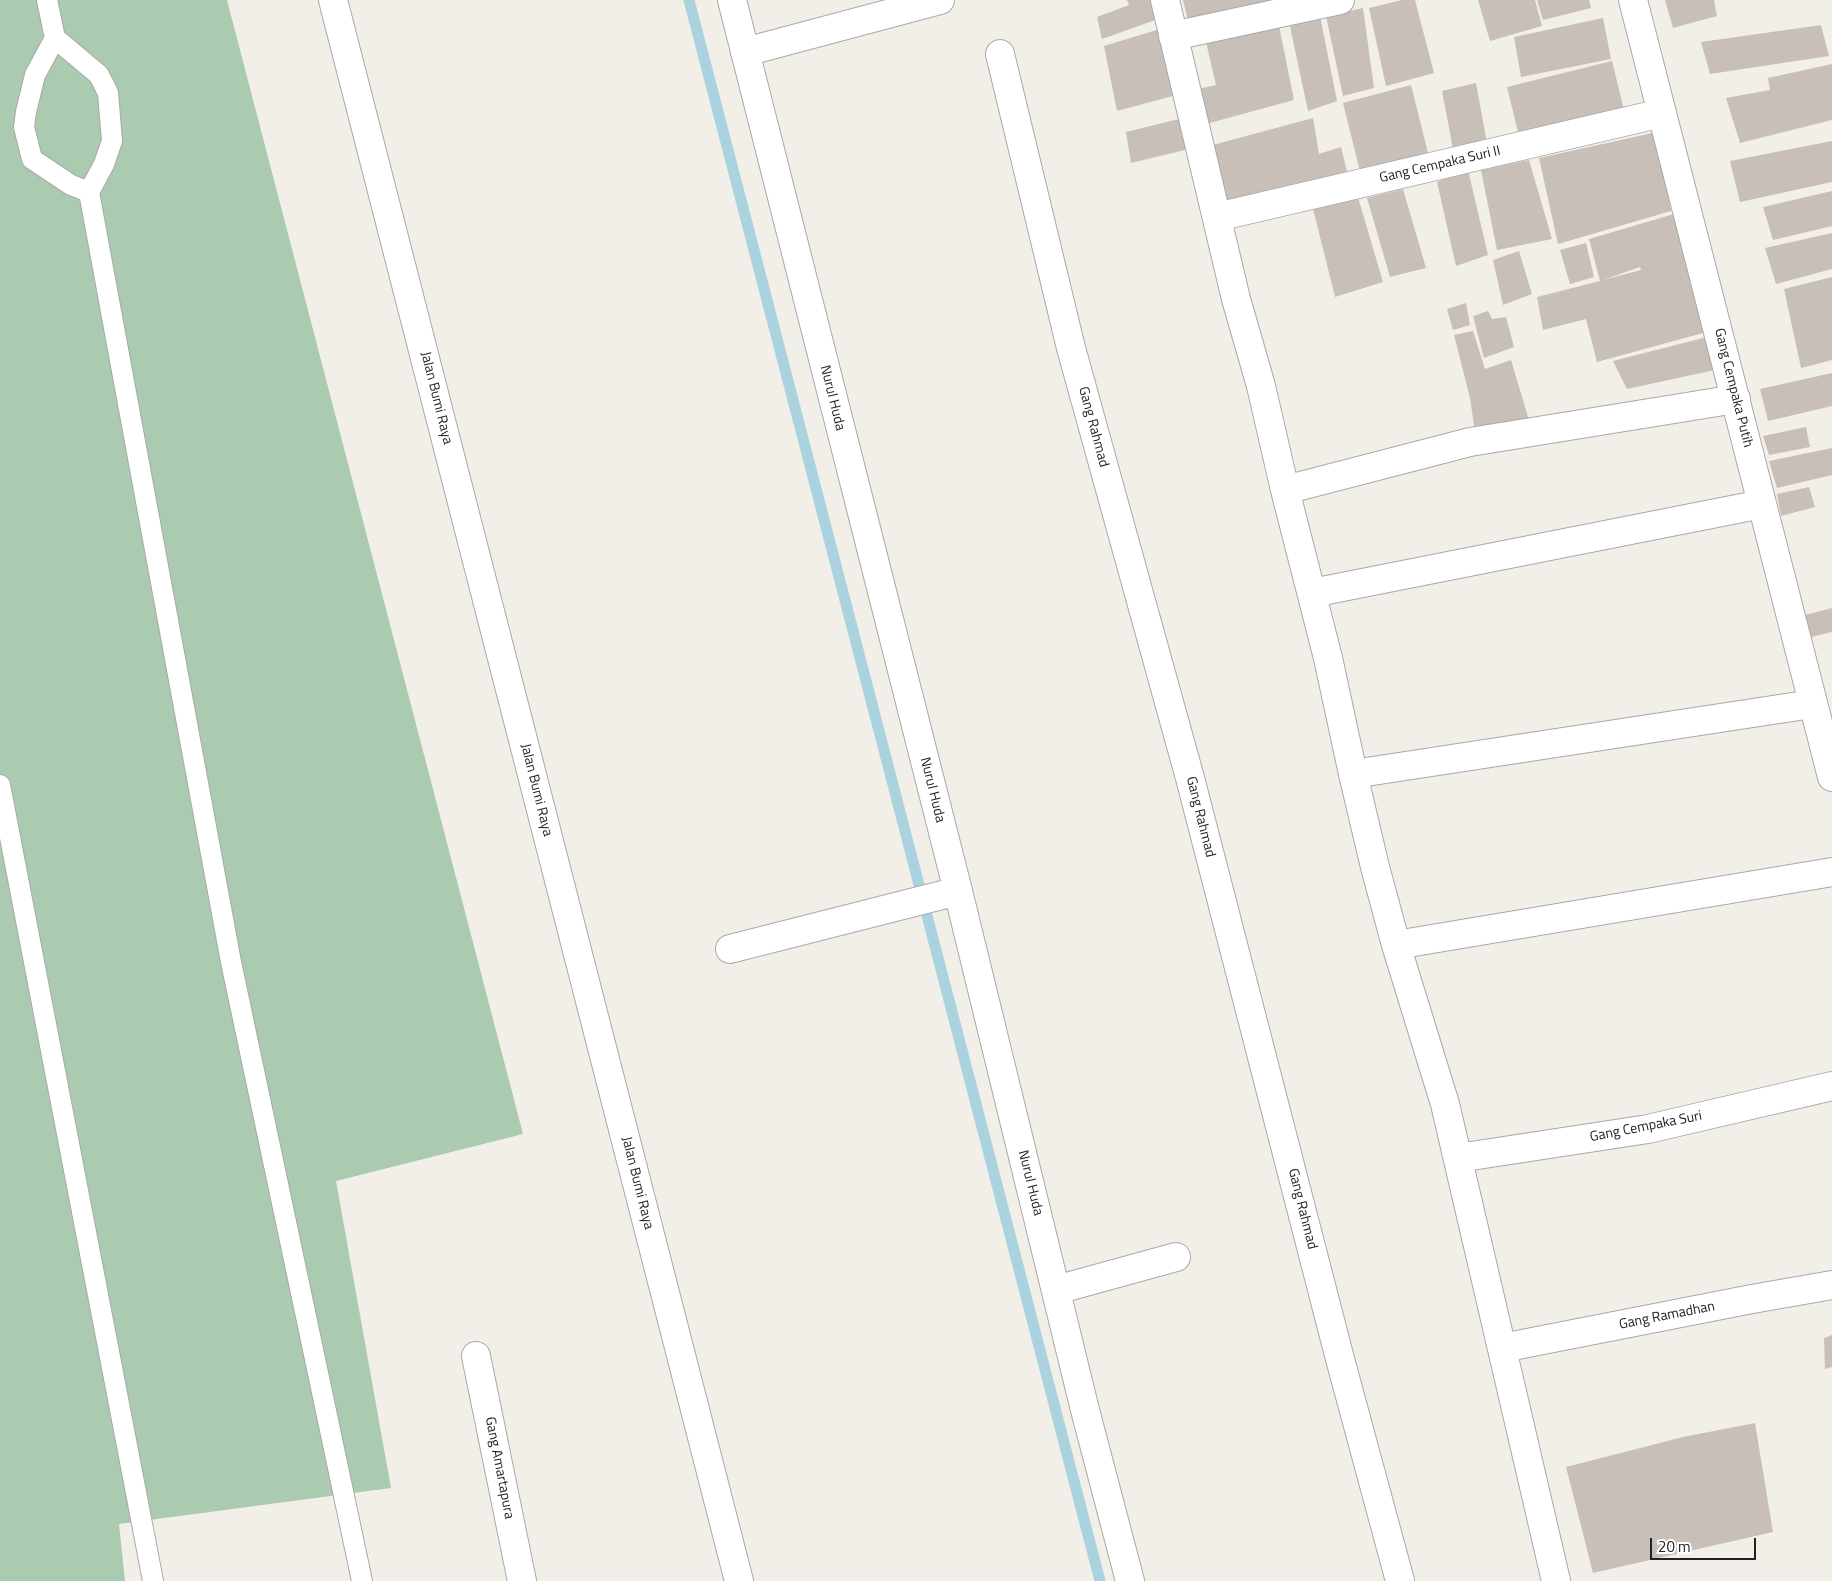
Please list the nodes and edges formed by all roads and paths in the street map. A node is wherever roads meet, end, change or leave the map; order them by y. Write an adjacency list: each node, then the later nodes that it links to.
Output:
1 (47, 0): 9 (lane)
2 (334, 0): 37 (street, Jalan Bumi Raya)
3 (732, 0): 10 (street, Nurul Huda)
4 (940, 0): 10 (street)
5 (1165, 0): 8 (street)
6 (1340, 0): 8 (street)
7 (1633, 0): 12 (street, Gang Cempaka Putih)
8 (1173, 36): 14 (street)
9 (54, 38): 13 (lane); 13 (lane)
10 (745, 52): 24 (street, Nurul Huda)
11 (1000, 54): 39 (street, Gang Rahmad)
12 (1662, 113): 14 (street, Gang Cempaka Suri II); 15 (street, Gang Cempaka Putih)
13 (89, 192): 35 (lane)
14 (1217, 217): 16 (street)
15 (1736, 399): 16 (street); 17 (street, Gang Cempaka Putih)
16 (1285, 490): 18 (street)
17 (1762, 504): 18 (street); 19 (street, Gang Cempaka Putih)
18 (1312, 593): 20 (street)
19 (1812, 704): 20 (street); 21 (street, Gang Cempaka Putih)
20 (1353, 774): 25 (street)
21 (1832, 777)
22 (0, 784): 34 (lane)
23 (1832, 872): 25 (street)
24 (958, 891): 26 (street); 31 (street, Nurul Huda)
25 (1396, 945): 28 (street)
26 (730, 949)
27 (1832, 1086): 28 (street, Gang Cempaka Suri)
28 (1458, 1158): 32 (street)
29 (1176, 1257): 31 (street)
30 (1832, 1285): 32 (street, Gang Ramadhan)
31 (1056, 1290): 38 (street, Nurul Huda)
32 (1502, 1348): 40 (street)
33 (476, 1356): 36 (street, Gang Amartapura)
34 (153, 1581)
35 (362, 1581)
36 (522, 1581)
37 (738, 1581)
38 (1130, 1581)
39 (1400, 1581)
40 (1556, 1581)

